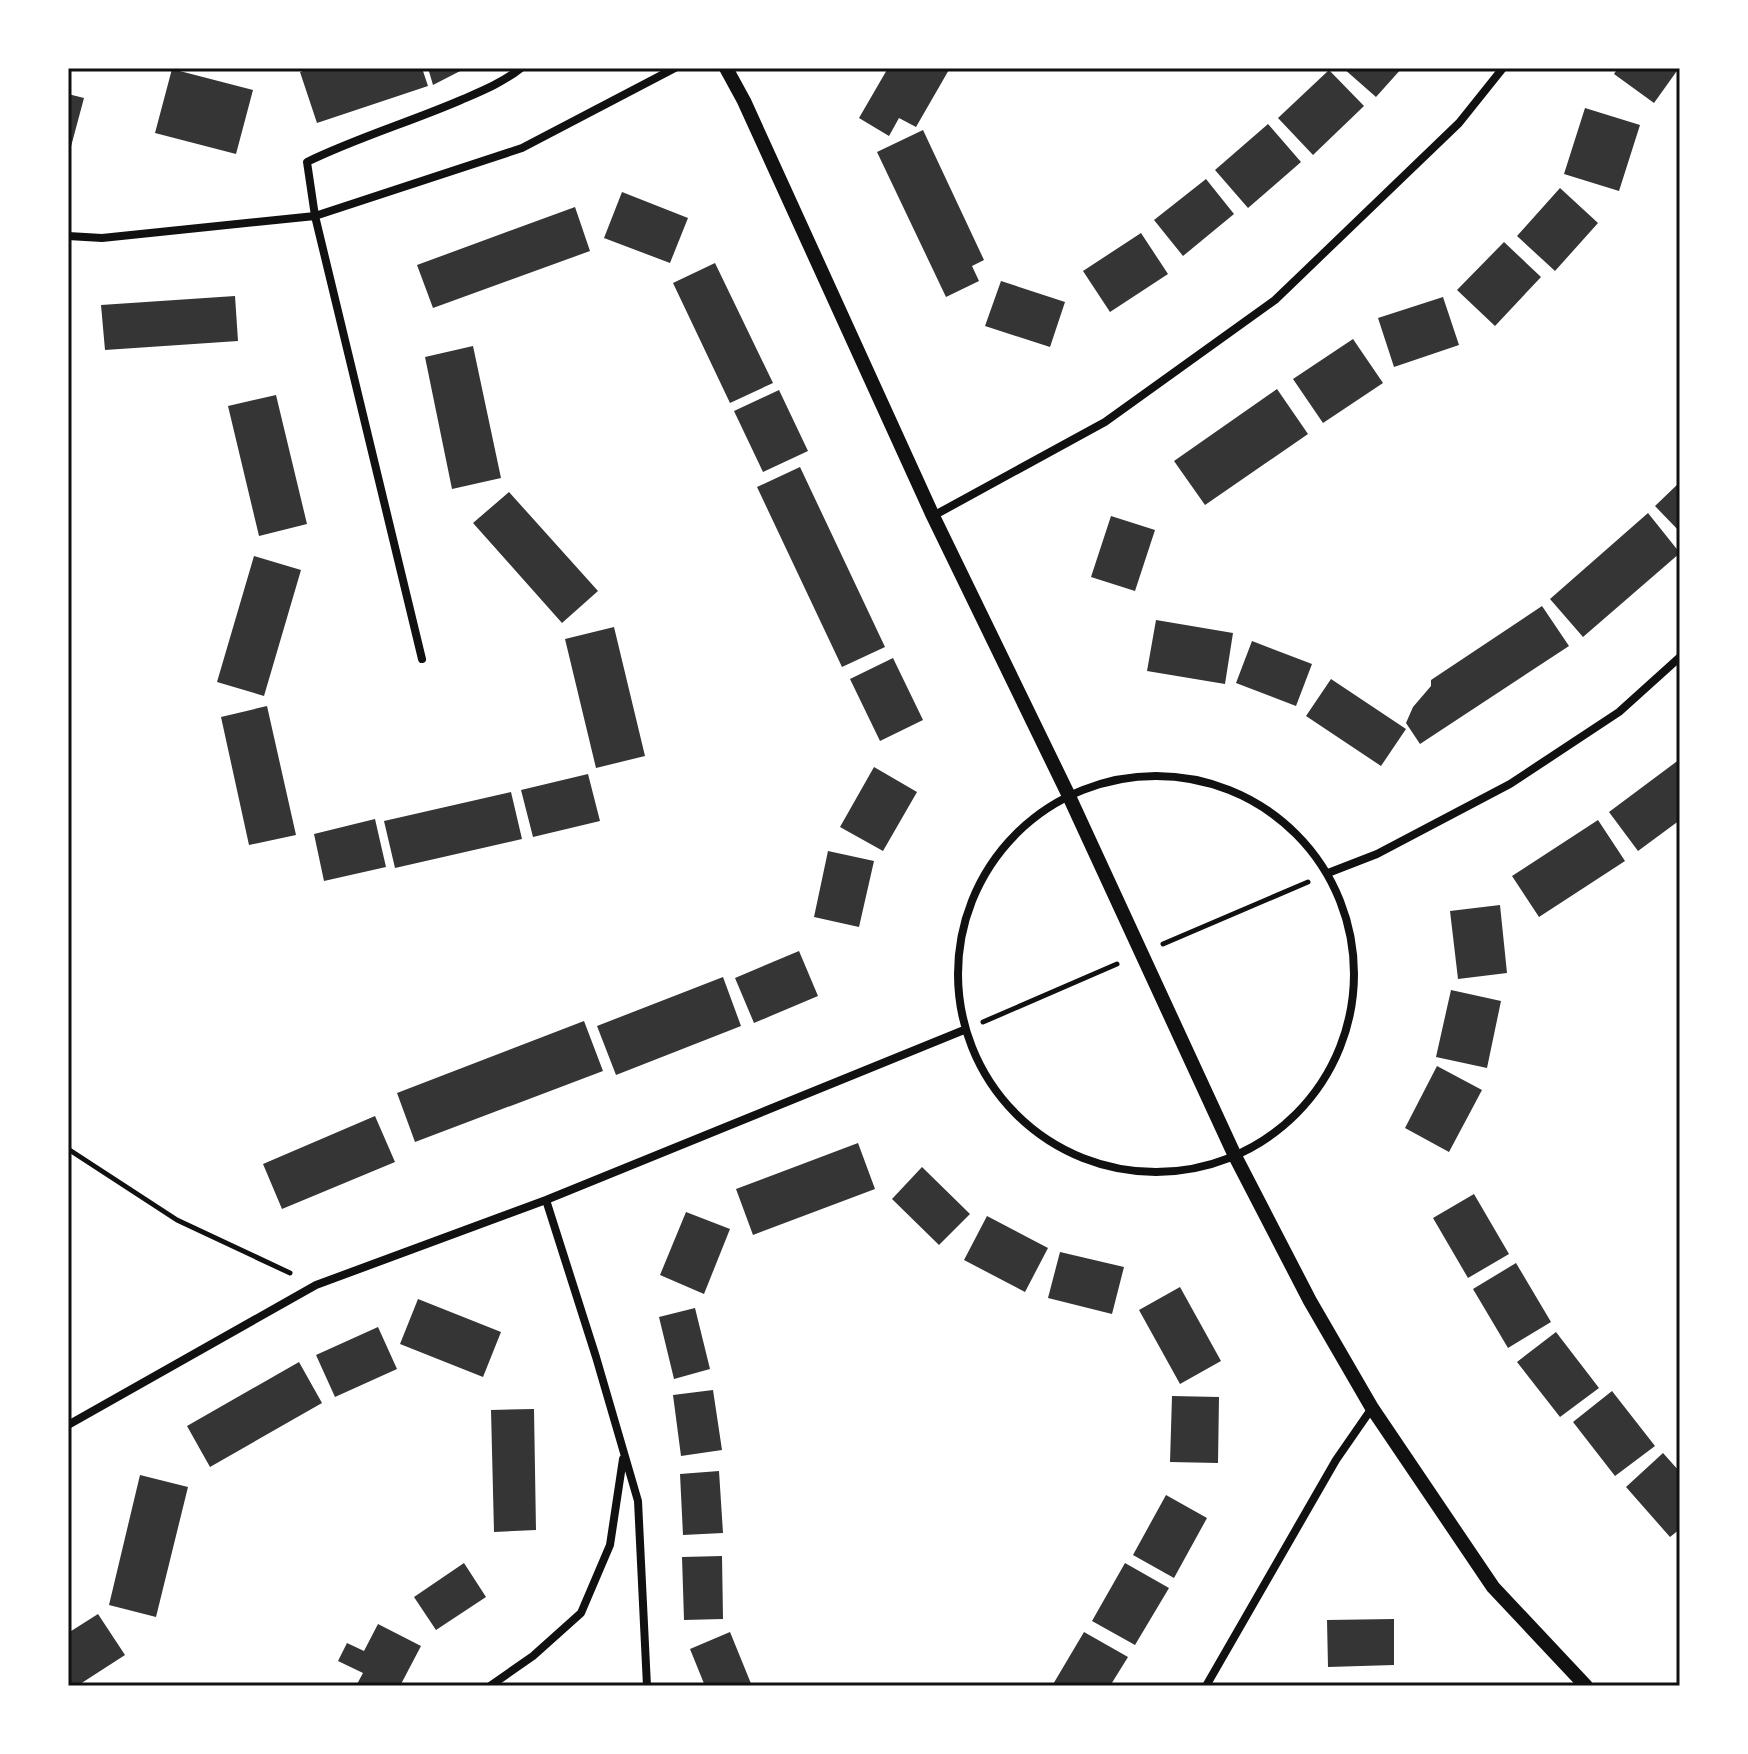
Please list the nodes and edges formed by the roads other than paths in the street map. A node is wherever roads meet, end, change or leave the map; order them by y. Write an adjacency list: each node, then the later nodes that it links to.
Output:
1 (521, 68): 5 (street)
2 (675, 68): 5 (street)
3 (726, 68): 7 (street)
4 (1503, 68): 7 (street)
5 (315, 216): 6 (street); 9 (street)
6 (68, 236)
7 (933, 516): 10 (street)
8 (1680, 657): 11 (street)
9 (422, 659)
10 (1068, 794): 11 (street); 12 (street); 13 (street)
11 (1328, 873): 13 (street)
12 (964, 1030): 13 (street); 14 (street)
13 (1235, 1156): 15 (street)
14 (546, 1200): 16 (street); 17 (street)
15 (1372, 1408): 20 (street); 21 (street)
16 (68, 1425)
17 (623, 1454): 18 (street); 19 (street)
18 (490, 1686)
19 (647, 1686)
20 (1206, 1686)
21 (1586, 1686)

